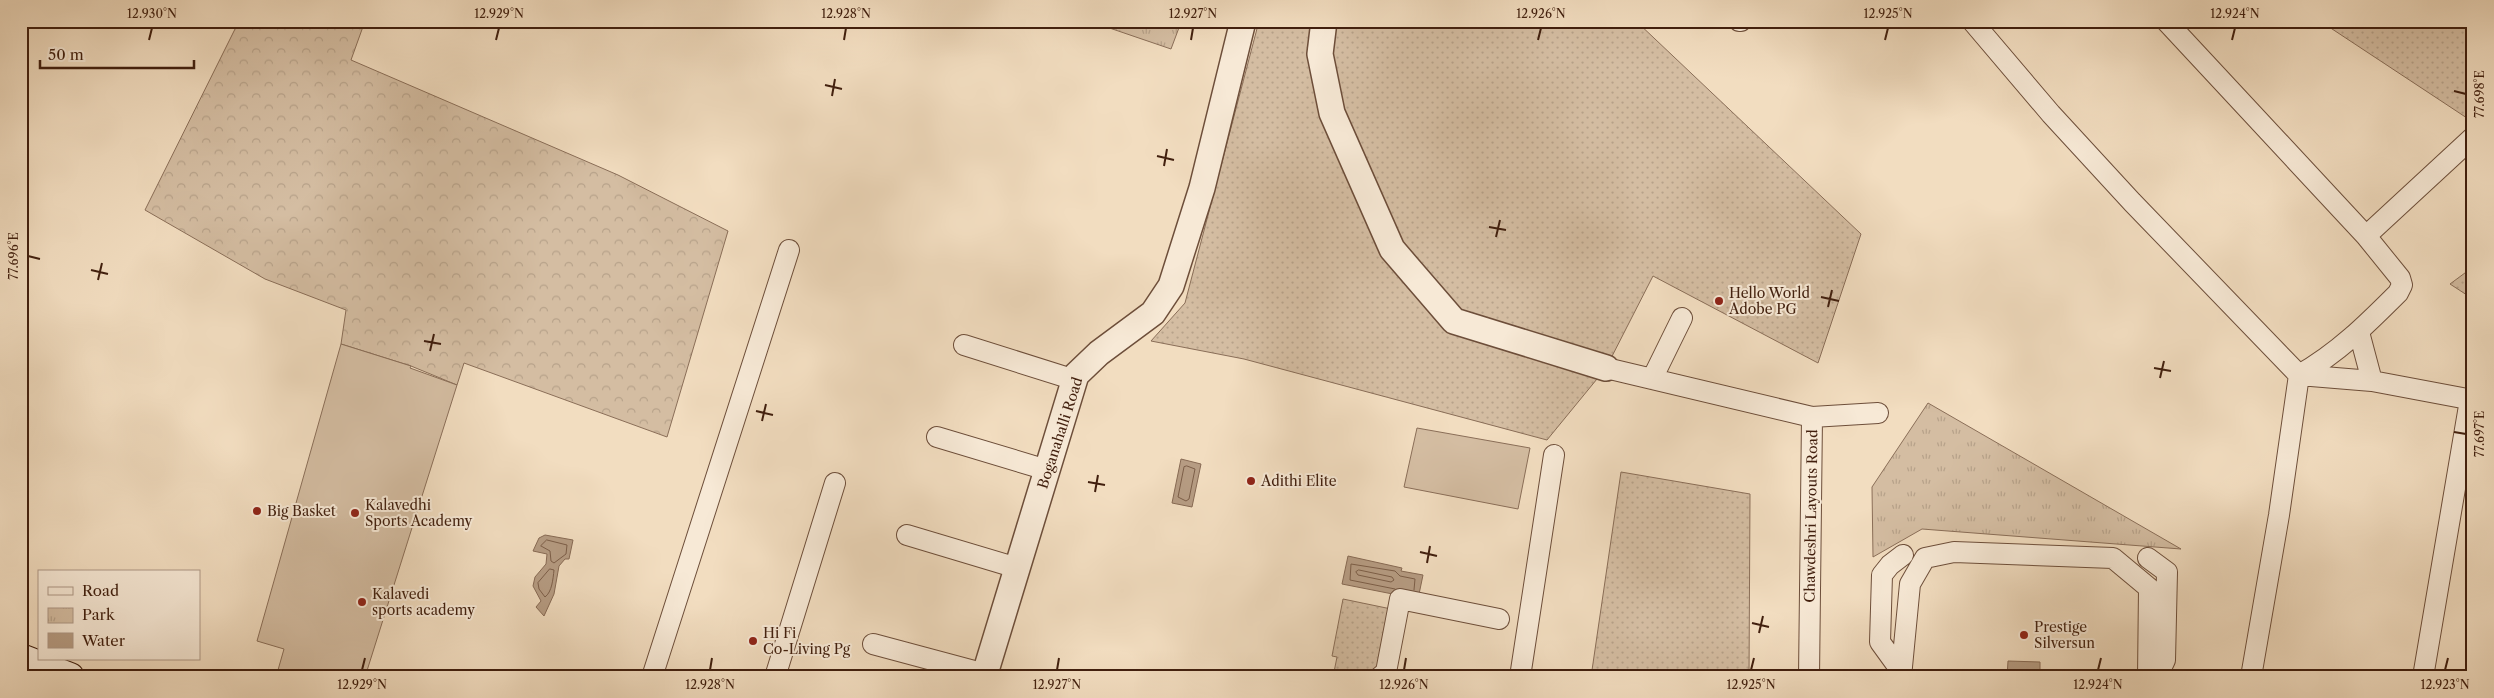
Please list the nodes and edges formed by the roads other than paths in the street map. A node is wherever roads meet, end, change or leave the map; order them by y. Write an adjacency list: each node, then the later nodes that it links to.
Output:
1 (1243, 21): 14 (street, Boganahalli Road)
2 (1324, 21): 11 (street)
3 (1972, 21): 12 (street)
4 (2166, 21): 6 (street)
5 (2472, 138): 6 (street)
6 (2366, 236): 9 (street)
7 (789, 250): 33 (street)
8 (1682, 318): 13 (street)
9 (2359, 332): 12 (street); 15 (street)
10 (964, 345): 14 (street)
11 (1606, 368): 13 (street, Chawdeshri Layouts Road)
12 (2299, 375): 15 (street); 40 (street)
13 (1652, 379): 18 (street, Chawdeshri Layouts Road)
14 (1075, 380): 21 (street, Boganahalli Road)
15 (2372, 381): 16 (street)
16 (2472, 400): 41 (street)
17 (1878, 413): 18 (street)
18 (1812, 418): 37 (street, Chawdeshri Layouts Road)
19 (937, 437): 21 (street)
20 (1554, 455): 36 (street)
21 (1048, 470): 26 (street, Boganahalli Road)
22 (835, 483): 34 (street)
23 (907, 535): 26 (street)
24 (1902, 556): 30 (street)
25 (2148, 558): 39 (street)
26 (1017, 568): 31 (street, Boganahalli Road)
27 (1498, 619): 35 (street)
28 (873, 644): 31 (street)
29 (21, 658): 32 (main road)
30 (1901, 674): 38 (street)
31 (985, 676)
32 (70, 677)
33 (652, 677)
34 (775, 677)
35 (1380, 677)
36 (1520, 677)
37 (1809, 677)
38 (2148, 677)
39 (2157, 677)
40 (2251, 677)
41 (2423, 677)

